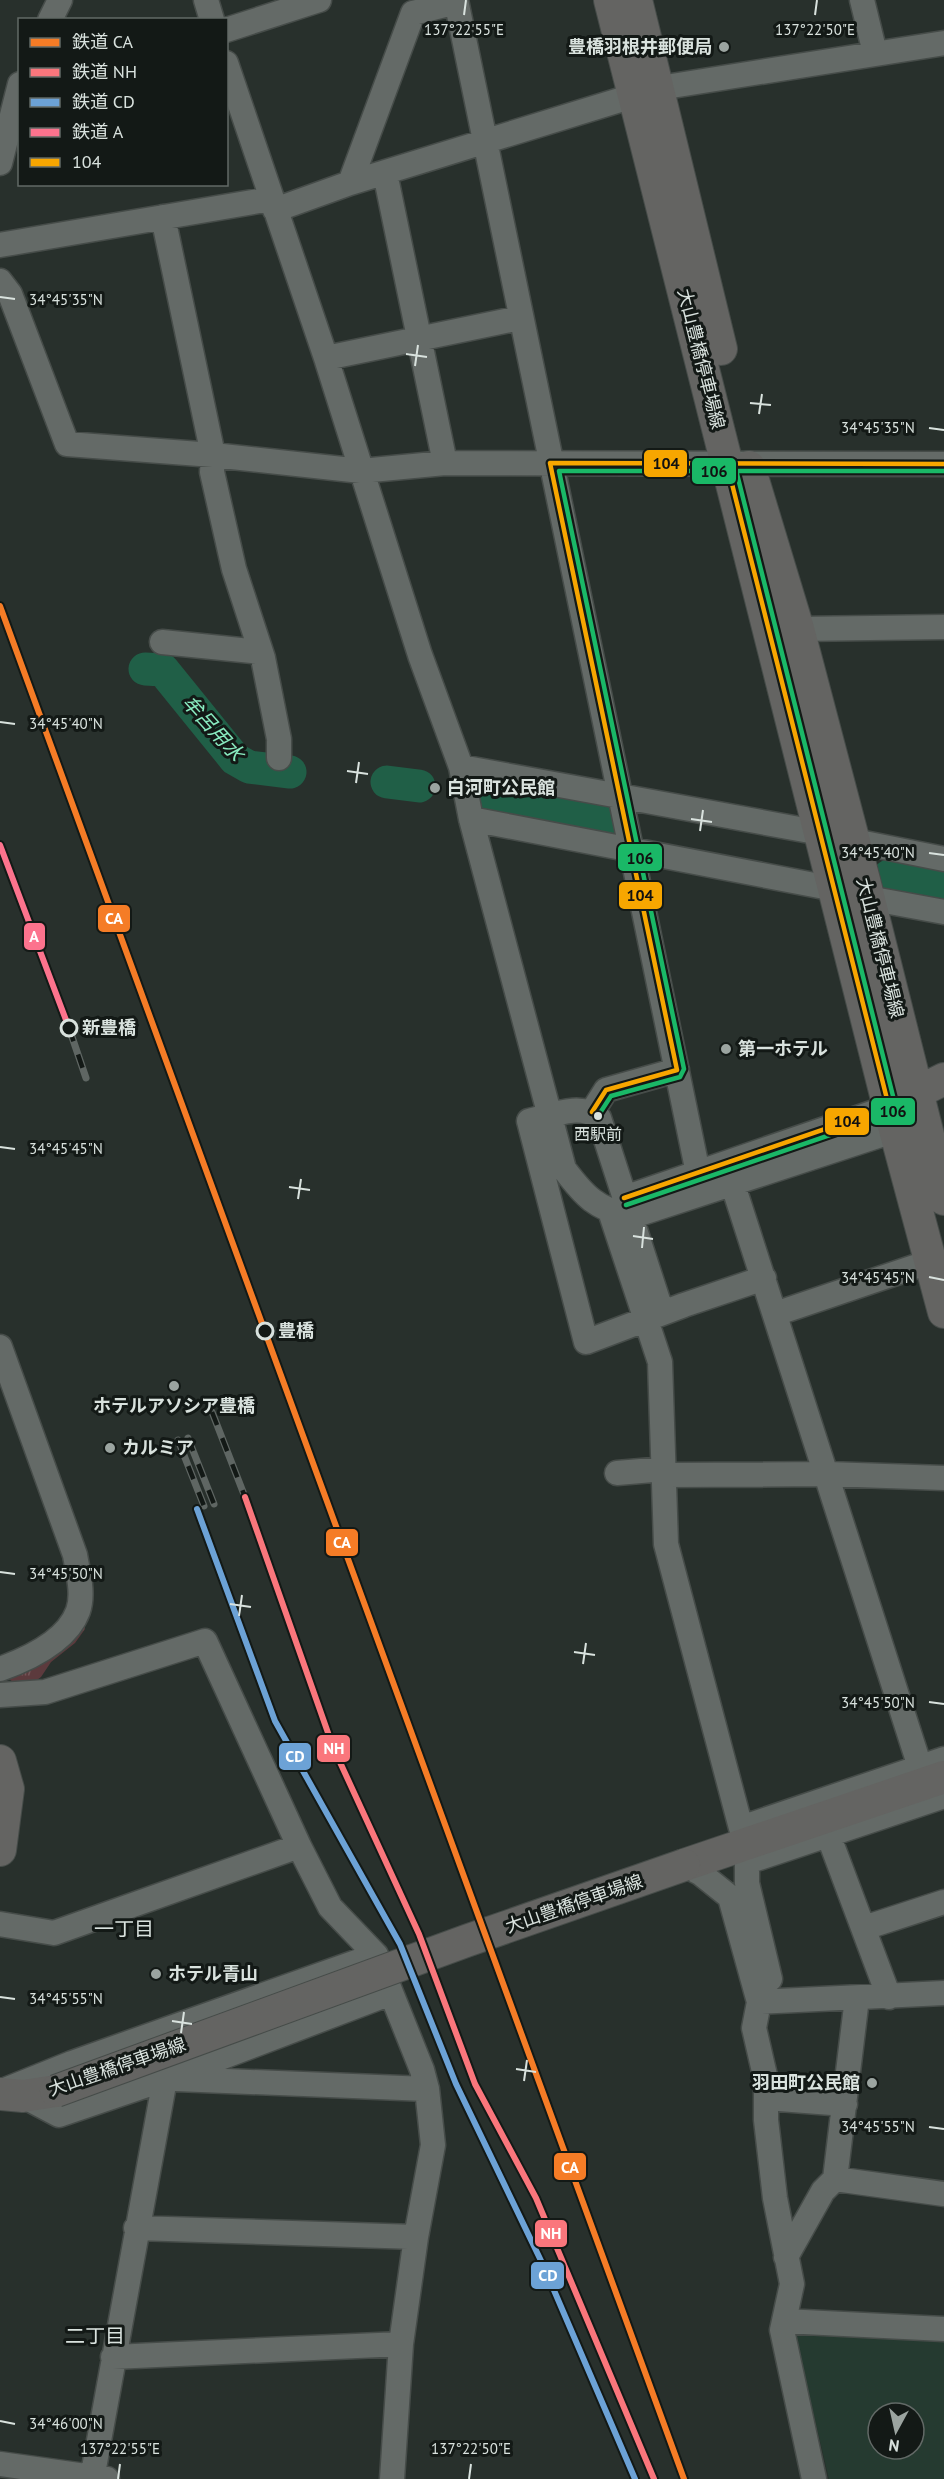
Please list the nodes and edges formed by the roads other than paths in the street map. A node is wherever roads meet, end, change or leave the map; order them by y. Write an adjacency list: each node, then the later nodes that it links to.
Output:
1 (60, 0): 8 (street)
2 (206, 0): 9 (street)
3 (319, 0): 10 (street)
4 (610, 0): 14 (main road, 大山豊橋停車場線)
5 (636, 0): 14 (main road, 大山豊橋停車場線)
6 (862, 0): 12 (street)
7 (456, 1): 16 (street); 19 (street)
8 (51, 18)
9 (211, 18)
10 (228, 29)
11 (944, 43): 12 (street)
12 (875, 53): 14 (street)
13 (228, 69): 20 (street)
14 (647, 91): 16 (street); 30 (main road, 大山豊橋停車場線)
15 (11, 96): 17 (street)
16 (484, 142): 18 (street); 24 (street)
17 (0, 164)
18 (385, 173): 19 (street); 25 (street)
19 (350, 183): 20 (street)
20 (273, 204): 21 (street); 26 (street)
21 (163, 217): 22 (street); 27 (street)
22 (0, 245)
23 (0, 281): 27 (street)
24 (520, 318): 25 (street); 29 (street)
25 (420, 339): 26 (street); 28 (street)
26 (326, 358): 32 (street)
27 (213, 455): 32 (street); 36 (street)
28 (445, 463): 29 (street); 32 (street)
29 (550, 463): 30 (street); 39 (street)
30 (738, 464): 31 (street); 34 (main road, 大山豊橋停車場線); 41 (main road, 大山豊橋停車場線)
31 (944, 464)
32 (361, 471): 38 (street)
33 (944, 627): 34 (street)
34 (798, 629): 42 (main road, 大山豊橋停車場線)
35 (162, 642): 36 (street)
36 (261, 652): 37 (street)
37 (279, 758)
38 (461, 767): 39 (street); 40 (street)
39 (620, 797): 41 (street); 43 (street)
40 (471, 819): 43 (street); 52 (street)
41 (821, 836): 45 (main road, 大山豊橋停車場線)
42 (854, 844): 44 (street); 46 (main road, 大山豊橋停車場線)
43 (632, 852): 45 (street); 48 (street)
44 (944, 860)
45 (833, 881): 51 (main road, 大山豊橋停車場線)
46 (866, 889): 47 (street); 51 (main road, 大山豊橋停車場線)
47 (944, 912)
48 (677, 1070): 50 (street); 53 (street)
49 (944, 1079): 51 (main road)
50 (592, 1112): 52 (street); 56 (street)
51 (913, 1112): 53 (street); 54 (street); 55 (main road, 大山豊橋停車場線); 57 (main road, 大山豊橋停車場線)
52 (551, 1116): 56 (street); 61 (street)
53 (698, 1173): 56 (street)
54 (733, 1185): 56 (street); 58 (street)
55 (944, 1199)
56 (615, 1202): 61 (street)
57 (932, 1261): 59 (main road, 大山豊橋停車場線); 60 (street)
58 (764, 1278): 60 (street); 61 (street)
59 (944, 1312)
60 (775, 1314): 65 (street)
61 (654, 1316): 63 (street)
62 (0, 1347): 67 (street)
63 (665, 1472): 64 (street); 65 (street); 71 (street)
64 (617, 1473)
65 (828, 1474): 66 (street); 71 (street)
66 (944, 1478)
67 (0, 1669)
68 (0, 1695): 74 (street)
69 (944, 1759): 71 (street)
70 (0, 1761): 75 (main road)
71 (932, 1772): 76 (main road, 大山豊橋停車場線)
72 (944, 1796): 73 (street)
73 (829, 1837): 79 (street); 85 (street)
74 (299, 1846): 78 (street); 80 (street)
75 (0, 1850)
76 (684, 1865): 85 (street); 88 (main road, 大山豊橋停車場線, bridge)
77 (944, 1902): 79 (street)
78 (0, 1924)
79 (864, 1928): 83 (street)
80 (376, 1955): 81 (street); 88 (street)
81 (391, 1993): 86 (street); 87 (street)
82 (944, 1994): 83 (street)
83 (889, 1997): 84 (street)
84 (857, 1998): 85 (street); 90 (street)
85 (767, 2001): 89 (street)
86 (165, 2079): 87 (street); 88 (street); 93 (street)
87 (427, 2089): 94 (street)
88 (8, 2094)
89 (766, 2098): 90 (street); 95 (street)
90 (845, 2104): 91 (street)
91 (835, 2179): 92 (street); 95 (street)
92 (944, 2194)
93 (136, 2228): 94 (street); 99 (street)
94 (416, 2237): 98 (street)
95 (786, 2257): 96 (street)
96 (784, 2321): 97 (street); 103 (street)
97 (944, 2329)
98 (401, 2344): 99 (street); 102 (street)
99 (113, 2357): 101 (street)
100 (0, 2464): 101 (street)
101 (98, 2478)
102 (392, 2479)
103 (814, 2479)

